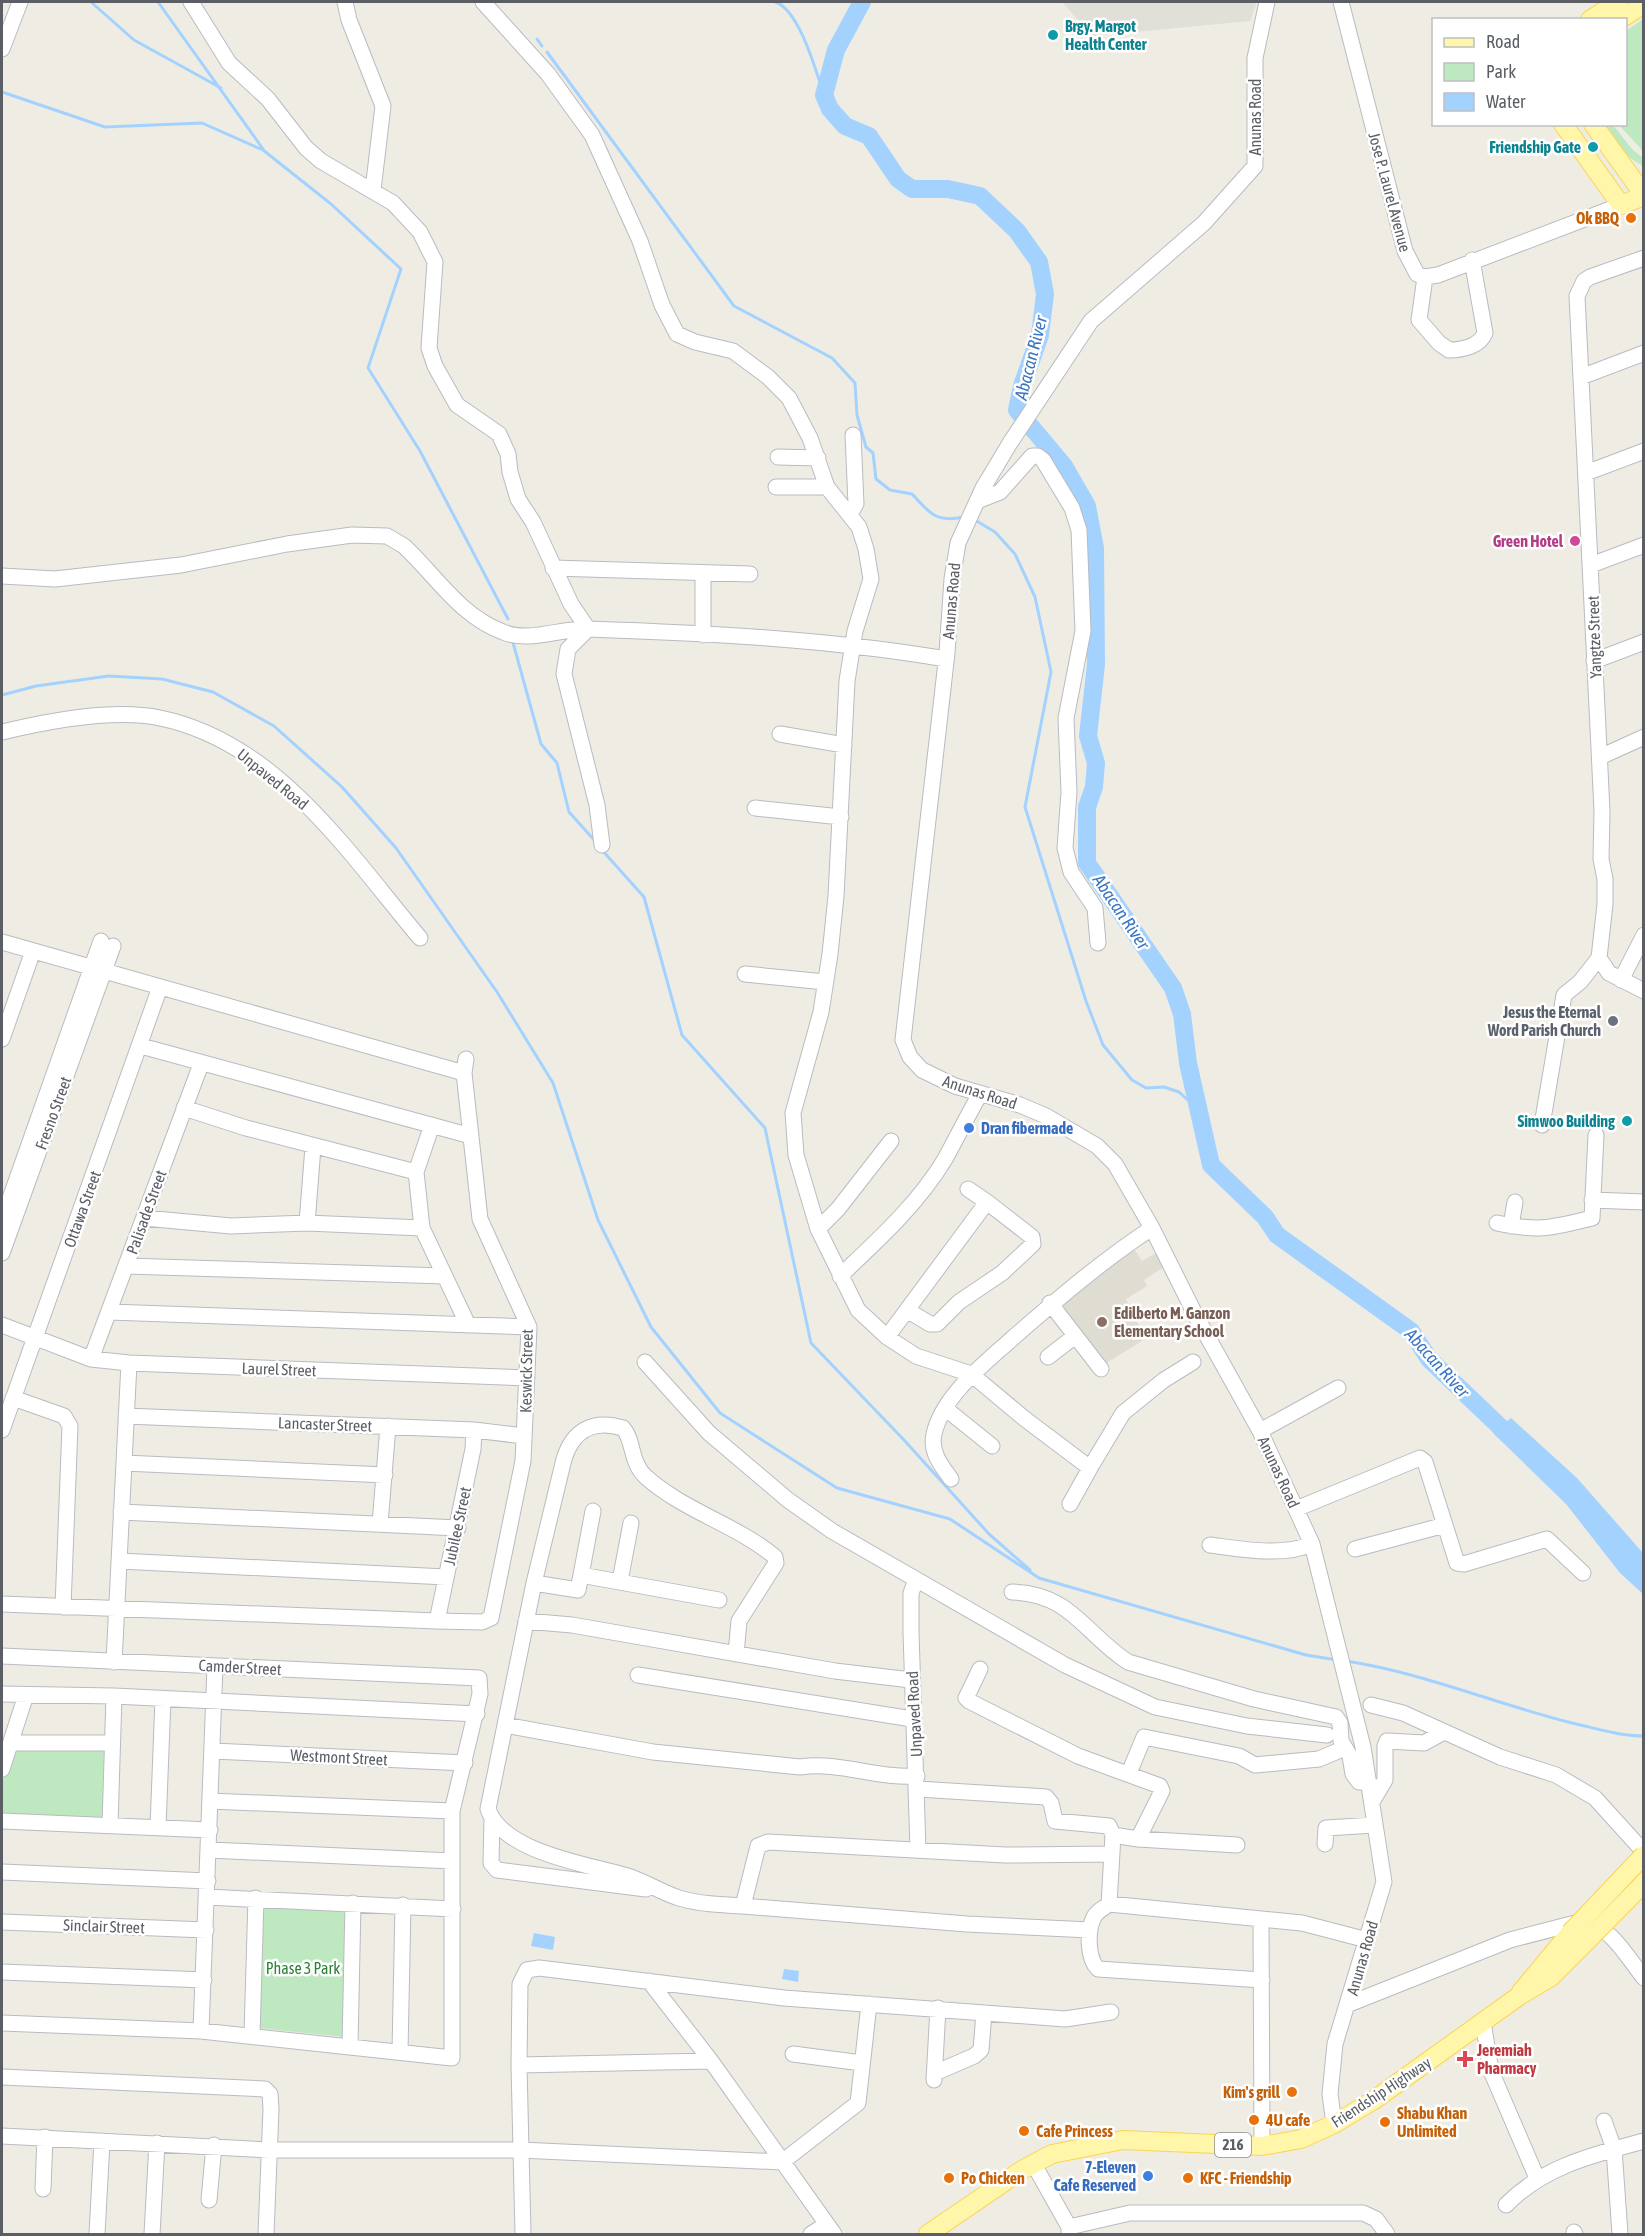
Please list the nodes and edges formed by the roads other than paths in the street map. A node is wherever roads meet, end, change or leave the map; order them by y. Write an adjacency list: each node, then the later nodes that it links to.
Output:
1 (20, 2): 11 (street)
2 (191, 2): 16 (street)
3 (345, 2): 16 (street)
4 (483, 2): 27 (street)
5 (1267, 2): 31 (street, Anunas Road)
6 (1341, 2): 21 (street, Jose P. Laurel Avenue)
7 (1618, 2): 9 (main road)
8 (1644, 4): 10 (main road)
9 (1593, 18)
10 (1621, 18)
11 (2, 49)
12 (1594, 126): 14 (main road)
13 (1570, 128): 15 (main road)
14 (1617, 158): 15 (main road); 17 (main road)
15 (1597, 173): 18 (main road)
16 (373, 190): 35 (street)
17 (1644, 195): 18 (main road)
18 (1621, 205): 20 (street)
19 (1644, 258): 23 (street, Yangtze Street)
20 (1473, 260): 21 (street); 21 (street)
21 (1425, 277)
22 (1644, 353): 23 (street)
23 (1581, 378): 28 (street, Yangtze Street)
24 (854, 435): 32 (street)
25 (1644, 451): 28 (street)
26 (778, 457): 27 (street)
27 (818, 458): 30 (street)
28 (1586, 473): 34 (street, Yangtze Street)
29 (776, 487): 30 (street)
30 (827, 487): 32 (street)
31 (976, 503): 43 (street, Anunas Road); 57 (street)
32 (850, 514): 42 (street)
33 (1644, 545): 34 (street)
34 (1591, 565): 44 (street, Yangtze Street)
35 (553, 568): 36 (street); 39 (street)
36 (703, 573): 37 (street); 40 (street)
37 (750, 574)
38 (2, 576): 39 (street)
39 (588, 629): 40 (street); 52 (street)
40 (703, 635): 42 (street)
41 (1644, 642): 44 (street)
42 (853, 645): 43 (street); 48 (street)
43 (946, 659): 70 (street, Anunas Road)
44 (1594, 661): 49 (street, Yangtze Street)
45 (2, 732): 54 (street, Unpaved Road)
46 (780, 734): 48 (street)
47 (1644, 737): 49 (street)
48 (844, 745): 51 (street)
49 (1600, 757): 59 (street, Yangtze Street)
50 (755, 808): 51 (street)
51 (841, 817): 63 (street)
52 (602, 845)
53 (1644, 935): 62 (street)
54 (420, 938)
55 (2, 942): 58 (street)
56 (107, 943): 60 (street)
57 (1098, 943)
58 (33, 951): 60 (street); 66 (street)
59 (1599, 958): 62 (street); 73 (street)
60 (98, 970): 64 (street); 85 (street, Fresno Street); 90 (street, Fresno Street)
61 (745, 974): 63 (street)
62 (1615, 976): 65 (street)
63 (825, 982): 89 (street)
64 (160, 987): 68 (street, Ottawa Street); 75 (street, Keswick Street)
65 (1644, 991)
66 (7, 1006): 67 (street)
67 (2, 1039)
68 (141, 1046): 69 (street); 102 (street, Ottawa Street)
69 (201, 1064): 71 (street, Palisade Street); 72 (street)
70 (980, 1094): 88 (street, Anunas Road); 92 (street)
71 (184, 1108): 77 (street); 84 (street, Palisade Street)
72 (432, 1125): 75 (street); 78 (street)
73 (1542, 1125)
74 (1596, 1135): 80 (street)
75 (471, 1136): 99 (street, Keswick Street)
76 (891, 1141): 89 (street)
77 (313, 1146): 78 (street); 86 (street)
78 (416, 1172): 87 (street)
79 (968, 1189): 81 (street)
80 (1593, 1200): 82 (street); 83 (street)
81 (987, 1202): 95 (street); 95 (street)
82 (1515, 1202)
83 (1644, 1202)
84 (144, 1218): 86 (street); 91 (street, Palisade Street)
85 (2, 1221)
86 (307, 1223): 87 (street)
87 (422, 1228): 93 (street)
88 (1152, 1228): 94 (street); 118 (street, Anunas Road)
89 (818, 1229): 92 (street)
90 (2, 1253)
91 (126, 1266): 93 (street); 96 (street, Palisade Street)
92 (840, 1275): 101 (street)
93 (445, 1276): 97 (street)
94 (1050, 1303): 100 (street); 109 (street)
95 (907, 1310): 101 (street)
96 (110, 1312): 97 (street); 104 (street, Palisade Street)
97 (468, 1325): 99 (street)
98 (2, 1326): 102 (street, Laurel Street)
99 (529, 1327): 110 (street, Keswick Street)
100 (1075, 1336): 103 (street); 108 (street)
101 (887, 1337): 109 (street)
102 (35, 1338): 104 (street, Laurel Street); 112 (street, Ottawa Street)
103 (1048, 1357)
104 (91, 1359): 107 (street, Laurel Street)
105 (645, 1362): 140 (street)
106 (1193, 1362): 122 (street)
107 (129, 1363): 110 (street, Laurel Street); 114 (street)
108 (1101, 1369)
109 (971, 1374): 113 (street); 122 (street)
110 (527, 1378): 119 (street, Keswick Street)
111 (1338, 1388): 118 (street)
112 (13, 1398): 116 (street, Ottawa Street); 146 (street)
113 (946, 1409): 120 (street); 124 (street)
114 (126, 1416): 115 (street, Lancaster Street); 121 (street)
115 (388, 1426): 117 (street, Lancaster Street); 123 (street)
116 (2, 1430)
117 (474, 1430): 119 (street, Lancaster Street); 132 (street, Jubilee Street)
118 (1260, 1431): 126 (street, Anunas Road)
119 (524, 1436): 149 (street, Keswick Street)
120 (992, 1446)
121 (124, 1463): 123 (street); 128 (street)
122 (1090, 1468): 125 (street)
123 (385, 1475): 130 (street)
124 (951, 1479)
125 (1071, 1504)
126 (1296, 1509): 131 (street); 134 (street, Anunas Road)
127 (593, 1511): 138 (street)
128 (121, 1512): 130 (street); 136 (street)
129 (631, 1523): 141 (street)
130 (380, 1524): 132 (street)
131 (1445, 1525): 135 (street); 137 (street)
132 (458, 1527): 139 (street, Jubilee Street)
133 (1210, 1545): 134 (street)
134 (1313, 1546): 175 (street, Anunas Road)
135 (1355, 1549)
136 (119, 1561): 139 (street); 147 (street)
137 (1582, 1573)
138 (581, 1575): 141 (street); 142 (street)
139 (446, 1577): 149 (street, Jubilee Street)
140 (916, 1580): 156 (street, Unpaved Road); 167 (street)
141 (620, 1581): 144 (street)
142 (534, 1583): 148 (street); 150 (street)
143 (1012, 1592): 170 (street)
144 (719, 1600)
145 (2, 1604): 146 (street)
146 (63, 1607): 147 (street)
147 (116, 1608): 149 (street); 152 (street)
148 (526, 1621): 150 (street); 165 (street)
149 (437, 1622)
150 (736, 1654): 156 (street)
151 (2, 1656): 152 (street, Camder Street)
152 (114, 1662): 153 (street, Camder Street)
153 (215, 1666): 161 (street); 163 (street, Camder Street)
154 (980, 1669): 174 (street)
155 (638, 1675): 164 (street)
156 (912, 1680): 164 (street, Unpaved Road)
157 (2, 1694): 158 (street)
158 (26, 1695): 159 (street); 168 (street)
159 (114, 1696): 160 (street); 169 (street)
160 (163, 1699): 161 (street); 184 (street)
161 (215, 1702): 163 (street); 171 (street)
162 (1371, 1705): 166 (street)
163 (477, 1714): 172 (street)
164 (912, 1719): 176 (street, Unpaved Road)
165 (505, 1725): 176 (street); 180 (street)
166 (1442, 1733): 178 (street); 192 (street)
167 (1327, 1735)
168 (11, 1743): 169 (street); 173 (street)
169 (112, 1743): 182 (street)
170 (1345, 1748): 174 (street); 175 (street)
171 (213, 1751): 172 (street, Westmont Street); 177 (street)
172 (465, 1763): 179 (street)
173 (2, 1769)
174 (1130, 1773): 187 (street)
175 (1369, 1782): 178 (street, Anunas Road)
176 (917, 1783): 186 (street); 191 (street, Unpaved Road)
177 (210, 1801): 179 (street); 185 (street)
178 (1372, 1802): 183 (street, Anunas Road)
179 (452, 1811): 194 (street)
180 (492, 1819): 198 (street); 198 (street)
181 (2, 1821): 182 (street)
182 (110, 1825): 184 (street)
183 (1375, 1825): 188 (street); 211 (street, Anunas Road)
184 (158, 1827): 185 (street)
185 (210, 1830): 190 (street)
186 (1113, 1835): 187 (street); 193 (street)
187 (1138, 1839): 189 (street)
188 (1324, 1844)
189 (1237, 1845)
190 (209, 1850): 194 (street); 196 (street)
191 (918, 1850): 193 (street); 204 (street)
192 (1644, 1853): 210 (main road, Friendship Highway / 216, bridge)
193 (1111, 1854): 202 (street)
194 (452, 1862): 205 (street)
195 (2, 1872): 196 (street)
196 (208, 1881): 199 (street)
197 (1644, 1883): 210 (main road, Friendship Highway / 216, bridge)
198 (659, 1891): 204 (street)
199 (207, 1897): 200 (street); 208 (street)
200 (256, 1898): 201 (street); 225 (street)
201 (353, 1903): 203 (street); 226 (street)
202 (1109, 1904): 206 (street); 209 (street)
203 (402, 1905): 205 (street); 227 (street)
204 (743, 1906): 209 (street)
205 (453, 1909): 227 (street)
206 (1261, 1919): 211 (street); 215 (street)
207 (2, 1922): 208 (street, Sinclair Street)
208 (206, 1930): 214 (street)
209 (1090, 1930): 215 (street)
210 (1577, 1939): 222 (main road, Friendship Highway / 216)
211 (1367, 1940): 218 (street, Anunas Road)
212 (2, 1972): 214 (street)
213 (1644, 1978): 218 (street)
214 (204, 1980): 224 (street)
215 (1262, 1980): 241 (street)
216 (649, 1981): 217 (street); 229 (street); 231 (street)
217 (869, 2004): 219 (street); 230 (street)
218 (1349, 2004): 234 (street, Anunas Road)
219 (938, 2008): 221 (street); 221 (street)
220 (1111, 2012): 221 (street)
221 (984, 2013)
222 (1483, 2022): 234 (main road, Friendship Highway / 216); 247 (street)
223 (2, 2023): 224 (street)
224 (201, 2031): 225 (street)
225 (252, 2035): 226 (street)
226 (350, 2046): 227 (street)
227 (400, 2052)
228 (794, 2054): 230 (street)
229 (711, 2061): 231 (street); 245 (street)
230 (862, 2063): 245 (street)
231 (519, 2065): 244 (street)
232 (2, 2077): 243 (street)
233 (1604, 2121): 242 (street)
234 (1334, 2124): 241 (main road, Friendship Highway / 216)
235 (2, 2136): 236 (street)
236 (45, 2137): 237 (street); 248 (street)
237 (102, 2141): 239 (street); 253 (street)
238 (1644, 2141): 242 (street)
239 (157, 2143): 240 (street); 254 (street)
240 (214, 2145): 243 (street); 249 (street)
241 (1262, 2146): 246 (main road, Friendship Highway / 216)
242 (1614, 2149): 247 (street); 260 (street)
243 (270, 2150): 244 (street); 255 (street)
244 (520, 2150): 245 (street); 256 (street)
245 (782, 2162): 251 (street)
246 (1033, 2163): 252 (street); 258 (main road, Friendship Highway / 216)
247 (1537, 2178): 250 (street)
248 (43, 2190)
249 (209, 2200)
250 (1506, 2205)
251 (831, 2229): 257 (street)
252 (1069, 2231): 259 (street)
253 (97, 2235)
254 (152, 2235)
255 (266, 2235)
256 (523, 2235)
257 (811, 2235)
258 (928, 2235)
259 (1387, 2235)
260 (1620, 2235)

